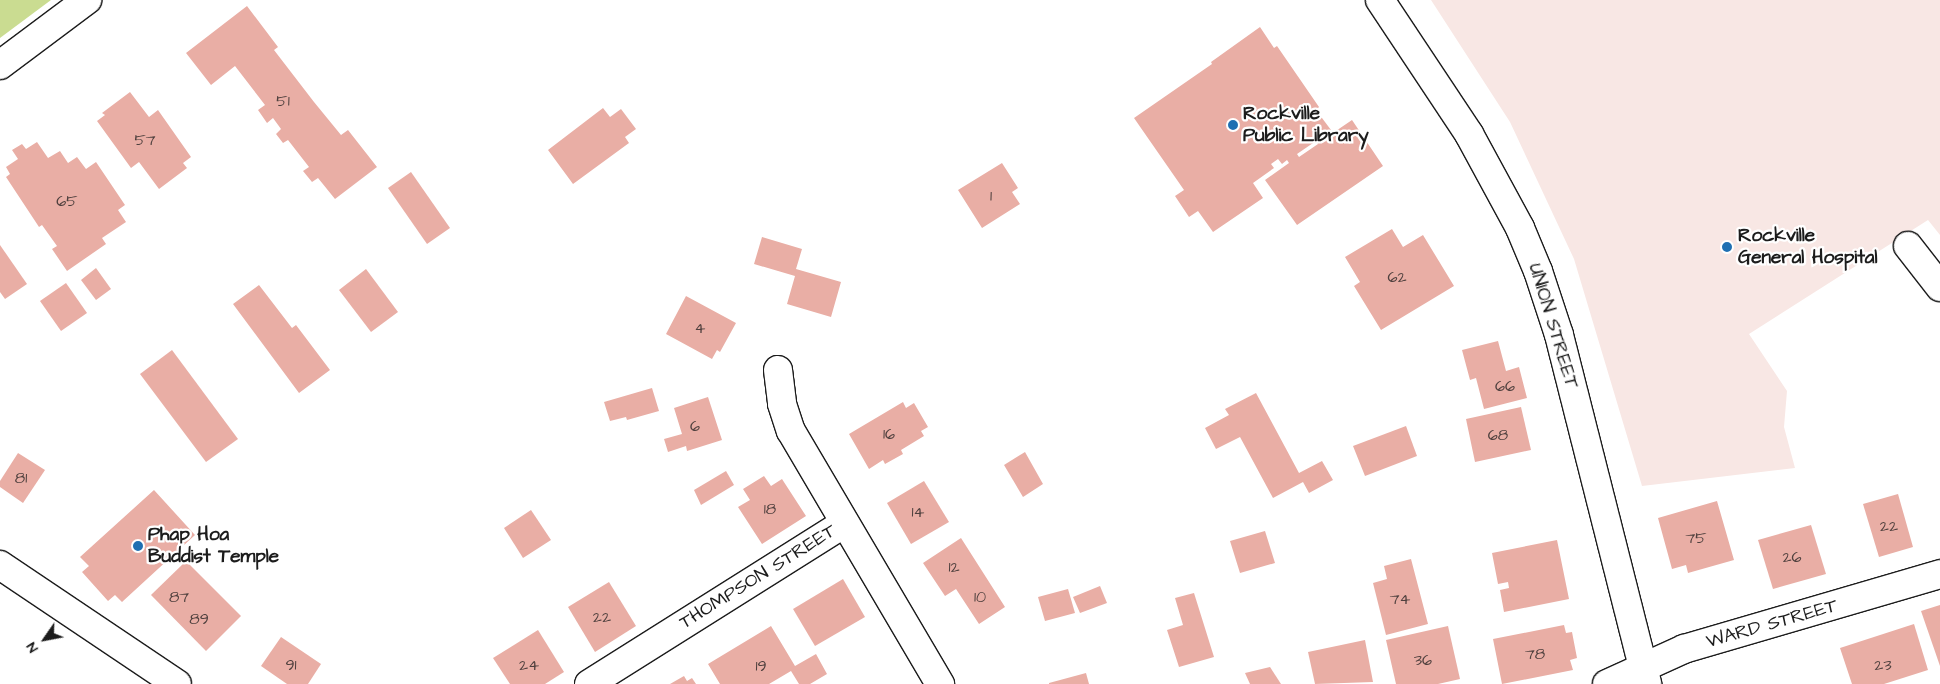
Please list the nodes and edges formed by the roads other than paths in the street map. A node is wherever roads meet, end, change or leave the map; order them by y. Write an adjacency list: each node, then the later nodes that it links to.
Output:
1 (87, 0): 3 (street)
2 (1380, 0): 10 (street, UNION STREET)
3 (0, 66)
4 (1908, 246): 5 (street)
5 (1940, 287)
6 (778, 370): 7 (street)
7 (845, 523): 12 (street, THOMPSON STREET); 13 (street, THOMPSON STREET)
8 (0, 566): 11 (street)
9 (1940, 574): 10 (street, WARD STREET)
10 (1645, 675): 14 (street, WARD STREET)
11 (176, 684)
12 (589, 684)
13 (940, 684)
14 (1607, 684)

